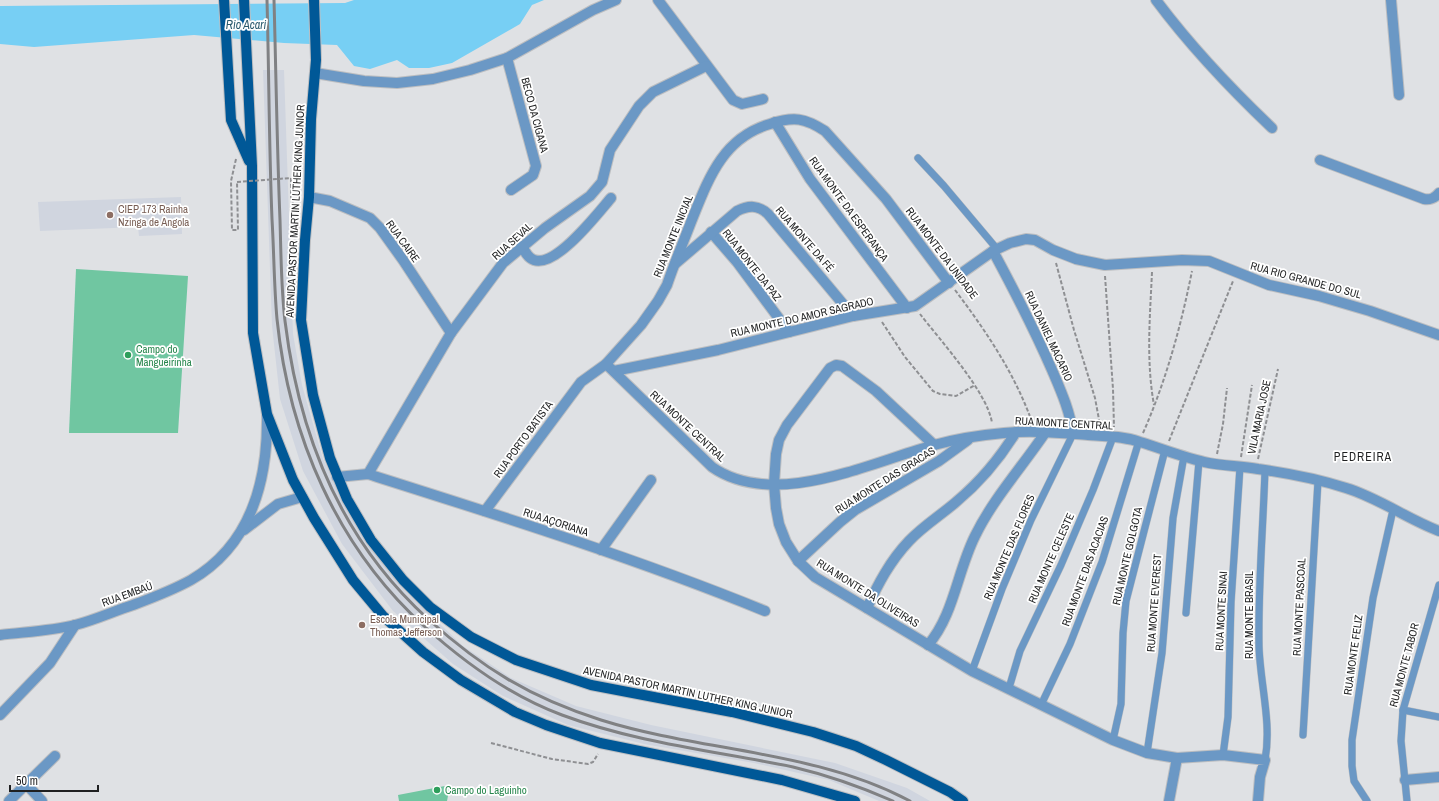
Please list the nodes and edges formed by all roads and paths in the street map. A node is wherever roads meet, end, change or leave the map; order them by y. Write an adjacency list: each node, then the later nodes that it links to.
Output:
1 (224, 0): 16 (main road)
2 (244, 0): 19 (main road)
3 (314, 0): 10 (main road, AVENIDA PASTOR MARTIN LUTHER KING JUNIOR)
4 (616, 0): 8 (street)
5 (658, 0): 9 (street)
6 (1156, 0): 15 (street)
7 (1391, 0): 11 (street)
8 (507, 58): 10 (street); 20 (street, BECO DA CIGANA)
9 (706, 66): 12 (street); 27 (street, RUA SEVAL)
10 (315, 73): 22 (main road, AVENIDA PASTOR MARTIN LUTHER KING JUNIOR)
11 (1399, 95)
12 (763, 99)
13 (795, 118): 14 (street, RUA MONTE INICIAL); 35 (street, RUA MONTE DA UNIDADE)
14 (775, 122): 33 (street, RUA MONTE INICIAL); 36 (street, RUA MONTE DA ESPERANÇA)
15 (1272, 128)
16 (241, 143): 19 (main road); 24 (path, bridge)
17 (918, 158): 28 (lane, RUA DANIEL MACARIO)
18 (1320, 160): 21 (street)
19 (252, 166): 50 (main road)
20 (511, 190)
21 (1439, 193)
22 (309, 197): 24 (main road, AVENIDA PASTOR MARTIN LUTHER KING JUNIOR); 40 (street, RUA CAIRE)
23 (611, 198): 27 (street)
24 (307, 220): 67 (main road, AVENIDA PASTOR MARTIN LUTHER KING JUNIOR)
25 (711, 232): 33 (street, RUA MONTE DA FÉ); 38 (street, RUA MONTE DA FÉ); 39 (street, RUA MONTE DA PAZ)
26 (1026, 239): 28 (street, RUA MONTE DO AMOR SAGRADO); 29 (street, RUA RIO GRANDE DO SUL)
27 (522, 246): 40 (street, RUA SEVAL)
28 (995, 250): 35 (street, RUA MONTE DO AMOR SAGRADO); 54 (street, RUA DANIEL MACARIO)
29 (1053, 250): 32 (street, RUA RIO GRANDE DO SUL); 55 (path)
30 (1194, 260): 31 (street, RUA RIO GRANDE DO SUL); 34 (street, RUA RIO GRANDE DO SUL); 49 (path)
31 (1152, 262): 32 (street, RUA RIO GRANDE DO SUL); 49 (path)
32 (1105, 265): 56 (path)
33 (674, 266): 42 (street, RUA MONTE INICIAL)
34 (1236, 273): 41 (street, RUA RIO GRANDE DO SUL); 60 (path)
35 (949, 283): 36 (street, RUA MONTE DO AMOR SAGRADO); 52 (path, RUA MONTE DA UNIDADE)
36 (911, 307): 37 (street, RUA MONTE DO AMOR SAGRADO); 46 (path)
37 (875, 312): 38 (street, RUA MONTE DO AMOR SAGRADO); 46 (path)
38 (853, 316): 39 (street, RUA MONTE DO AMOR SAGRADO)
39 (789, 332): 44 (street, RUA MONTE DO AMOR SAGRADO)
40 (451, 333): 66 (street, RUA SEVAL)
41 (1439, 335)
42 (606, 364): 44 (street, RUA MONTE CENTRAL); 45 (street, RUA MONTE INICIAL)
43 (1278, 369): 65 (path, VILA MARIA JOSE)
44 (614, 370): 70 (street, RUA MONTE CENTRAL)
45 (581, 382): 73 (street, RUA PORTO BATISTA)
46 (975, 385): 53 (path)
47 (1252, 385): 64 (path)
48 (1227, 388): 63 (path)
49 (1155, 406): 58 (path)
50 (267, 414): 71 (main road); 75 (street, RUA EMBAÚ)
51 (1016, 432): 52 (street, RUA MONTE CENTRAL); 53 (street, RUA MONTE CENTRAL); 79 (street)
52 (1041, 432): 54 (street, RUA MONTE CENTRAL); 84 (street)
53 (993, 434): 57 (street, RUA MONTE CENTRAL)
54 (1073, 434): 55 (street, RUA MONTE CENTRAL); 85 (lane, RUA MONTE DAS FLORES)
55 (1101, 436): 56 (street, RUA MONTE CENTRAL)
56 (1113, 437): 58 (street, RUA MONTE CENTRAL); 86 (lane, RUA MONTE CELESTE)
57 (970, 438): 59 (street, RUA MONTE CENTRAL); 77 (street, RUA MONTE DAS GRACAS)
58 (1139, 441): 60 (street, RUA MONTE CENTRAL); 87 (lane, RUA MONTE DAS ACACIAS)
59 (934, 445): 70 (street, RUA MONTE CENTRAL); 70 (street, RUA MONTE DA OLIVEIRAS)
60 (1165, 450): 61 (street, RUA MONTE CENTRAL); 92 (lane, RUA MONTE GOLGOTA)
61 (1184, 456): 62 (street, RUA MONTE CENTRAL); 95 (lane, RUA MONTE EVEREST)
62 (1199, 461): 63 (street, RUA MONTE CENTRAL); 81 (lane)
63 (1215, 464): 64 (street, RUA MONTE CENTRAL)
64 (1240, 467): 65 (street, RUA MONTE CENTRAL); 96 (lane, RUA MONTE SINAI)
65 (1260, 469): 69 (street, RUA MONTE CENTRAL); 99 (lane, RUA MONTE BRASIL)
66 (368, 474): 67 (street, RUA AÇORIANA); 73 (street, RUA AÇORIANA)
67 (337, 477): 106 (main road, AVENIDA PASTOR MARTIN LUTHER KING JUNIOR)
68 (651, 480): 76 (street)
69 (1318, 481): 72 (street, RUA MONTE CENTRAL); 91 (lane, RUA MONTE PASCOAL)
70 (774, 484): 77 (street, RUA MONTE DA OLIVEIRAS)
71 (302, 497): 75 (street, RUA EMBAÚ); 94 (main road)
72 (1393, 510): 74 (street, RUA MONTE CENTRAL); 109 (lane, RUA MONTE FELIZ)
73 (485, 512): 76 (street, RUA AÇORIANA)
74 (1439, 531)
75 (241, 533): 82 (street, RUA EMBAÚ)
76 (602, 550): 80 (street, RUA AÇORIANA)
77 (798, 561): 79 (street, RUA MONTE DA OLIVEIRAS)
78 (1439, 585): 88 (lane, RUA MONTE TABOR)
79 (867, 608): 84 (street, RUA MONTE DA OLIVEIRAS)
80 (765, 611)
81 (1186, 613)
82 (75, 625): 83 (street, RUA EMBAÚ); 89 (street)
83 (0, 635)
84 (928, 646): 85 (street, RUA MONTE DA OLIVEIRAS)
85 (972, 671): 86 (street, RUA MONTE DA OLIVEIRAS)
86 (1009, 688): 87 (street, RUA MONTE DA OLIVEIRAS)
87 (1041, 705): 92 (street, RUA MONTE DA OLIVEIRAS)
88 (1403, 710): 90 (lane); 101 (lane, RUA MONTE TABOR)
89 (0, 715)
90 (1439, 717)
91 (1303, 735)
92 (1113, 740): 95 (street, RUA MONTE DA OLIVEIRAS)
93 (491, 743): 94 (path)
94 (600, 743): 105 (main road)
95 (1147, 753): 98 (street, RUA MONTE DA OLIVEIRAS)
96 (1223, 755): 98 (street, RUA MONTE DA OLIVEIRAS); 99 (street, RUA MONTE DA OLIVEIRAS)
97 (55, 756): 102 (street)
98 (1177, 758): 107 (street)
99 (1265, 760): 108 (street)
100 (1439, 777): 101 (street)
101 (1404, 780): 110 (lane, RUA MONTE TABOR)
102 (26, 784): 103 (street); 104 (street)
103 (9, 801)
104 (42, 801)
105 (855, 801)
106 (963, 801)
107 (1169, 801)
108 (1258, 801)
109 (1367, 801)
110 (1407, 801)

